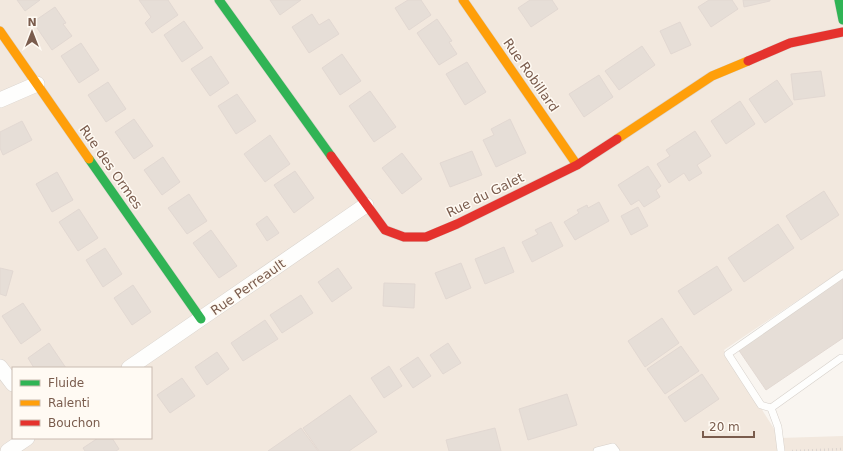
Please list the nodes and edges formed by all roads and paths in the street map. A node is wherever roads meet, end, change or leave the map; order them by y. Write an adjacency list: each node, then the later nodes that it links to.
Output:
1 (219, 0): 10 (street, Rue du Galet)
2 (463, 0): 9 (street, Rue Robillard)
3 (839, 0): 4 (street)
4 (843, 20)
5 (0, 31): 7 (street, Rue des Ormes)
6 (843, 32): 9 (street, Rue du Galet)
7 (37, 84): 8 (street); 12 (street, Rue des Ormes)
8 (0, 100)
9 (577, 165): 10 (street, Rue du Galet)
10 (366, 205): 12 (street, Rue Perreault)
11 (843, 274): 17 (lane)
12 (201, 319): 15 (street, Rue Perreault)
13 (843, 358): 17 (lane)
14 (0, 367): 16 (street)
15 (130, 367)
16 (12, 383)
17 (771, 408): 23 (lane)
18 (26, 439): 20 (street)
19 (843, 449): 24 (path)
20 (8, 451)
21 (597, 451): 22 (lane)
22 (616, 451)
23 (781, 451)
24 (791, 451)

